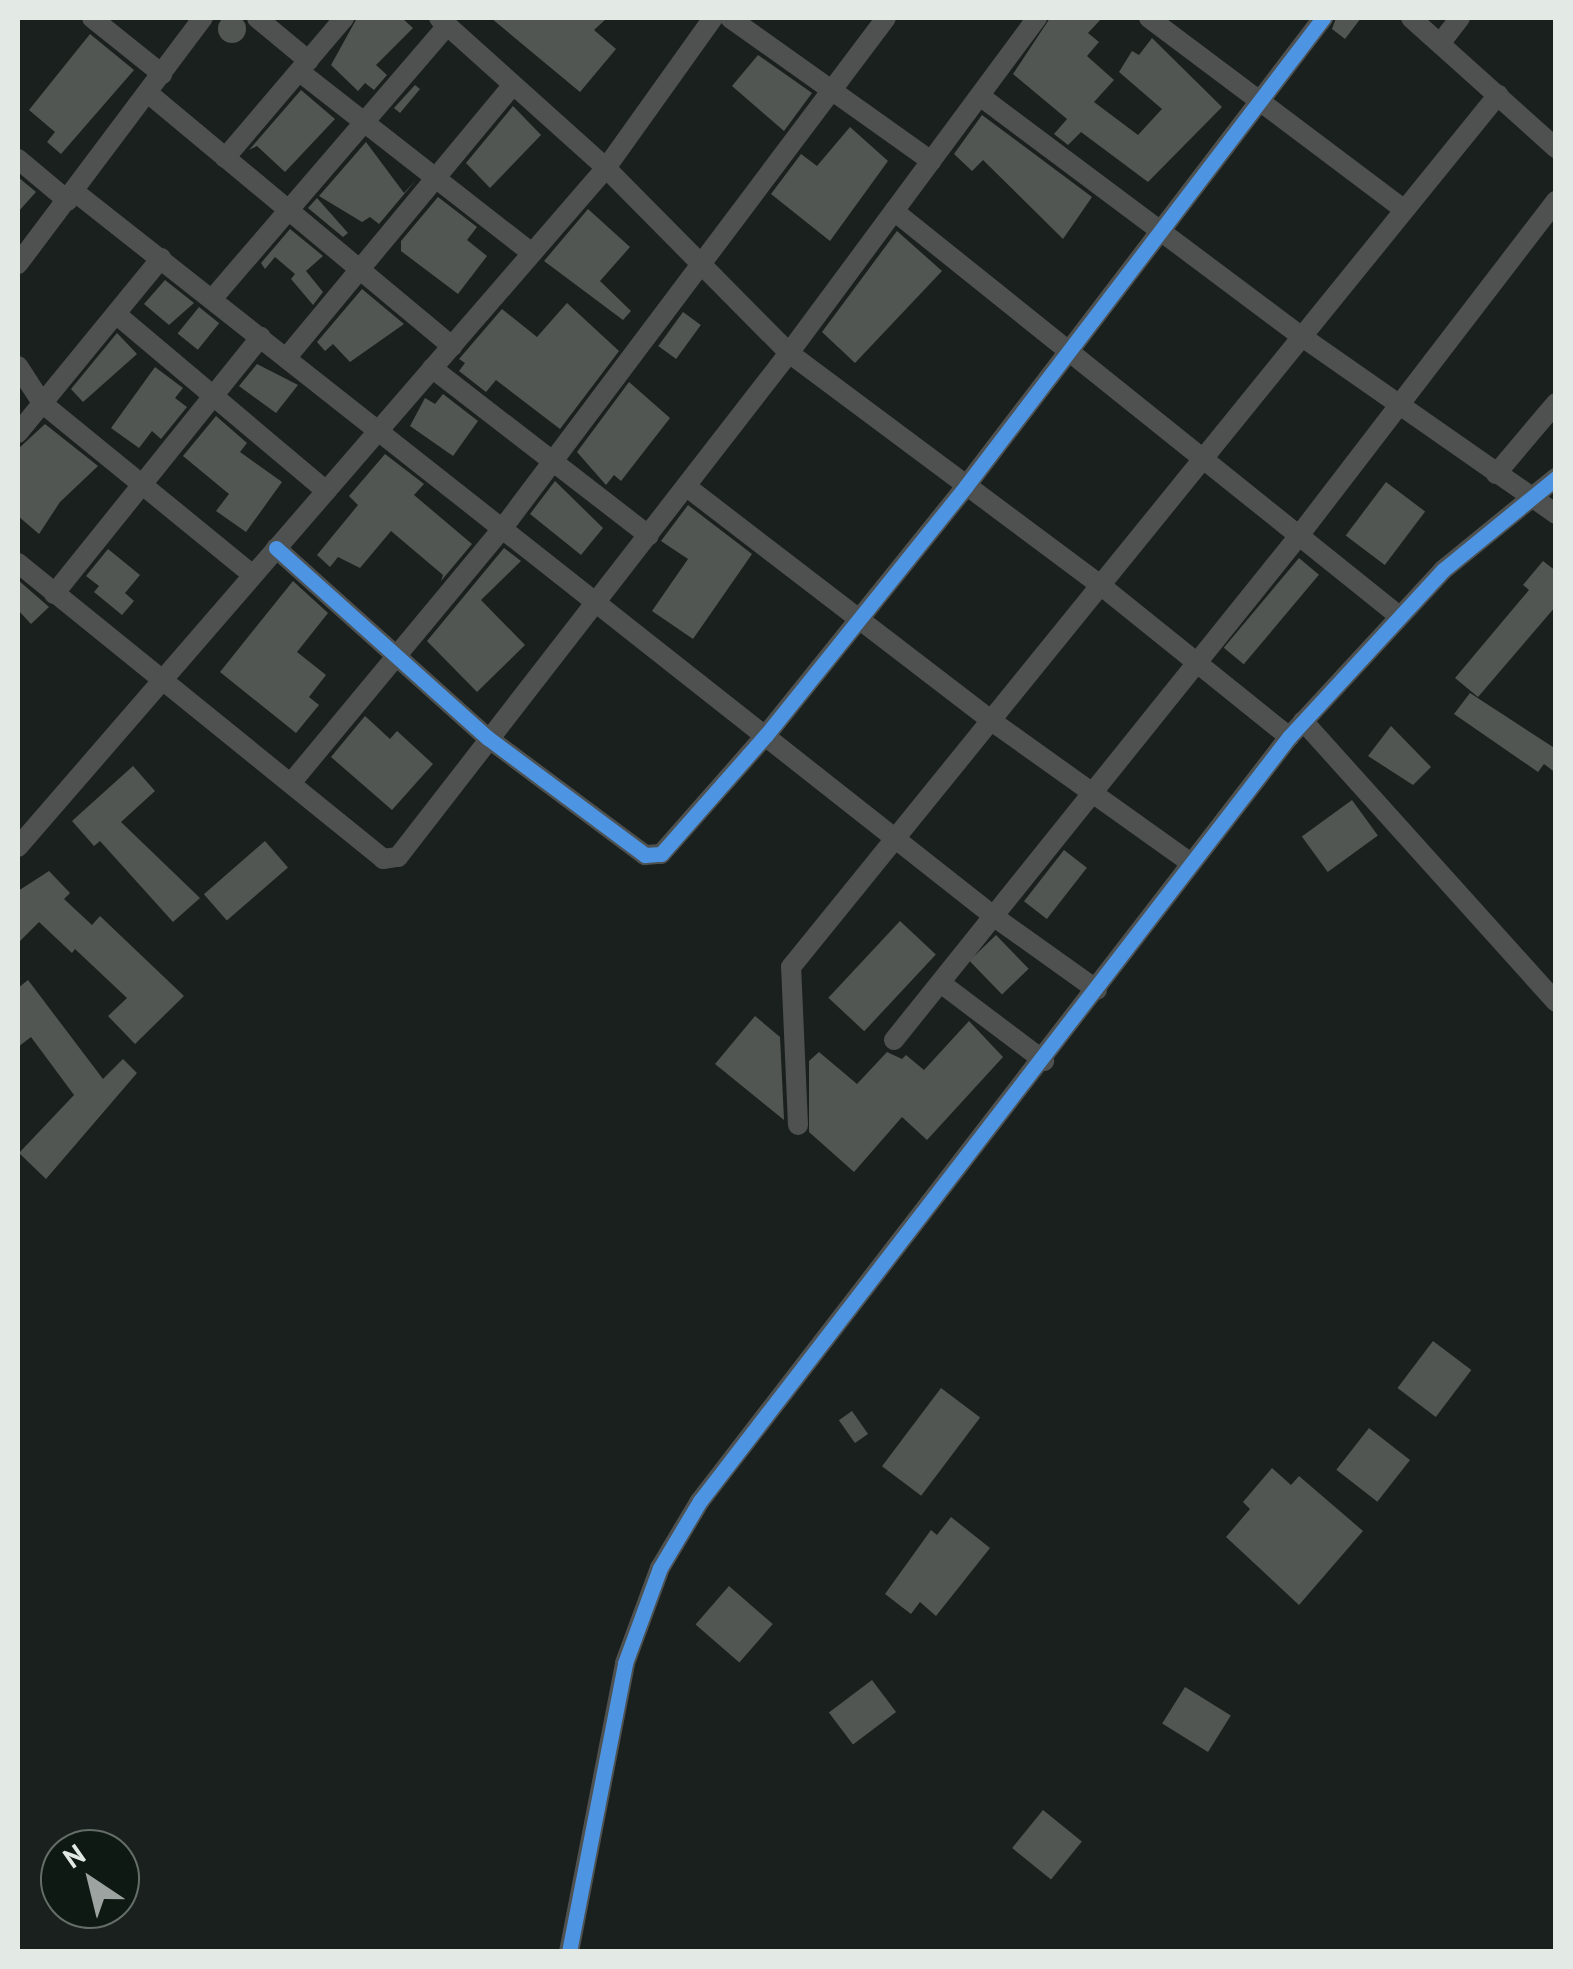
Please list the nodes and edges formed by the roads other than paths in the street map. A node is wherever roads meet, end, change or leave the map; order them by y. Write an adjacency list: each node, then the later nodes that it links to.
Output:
1 (92, 18): 16 (street)
2 (203, 18): 16 (street)
3 (256, 18): 15 (street)
4 (344, 18): 15 (street)
5 (713, 18): 28 (street)
6 (730, 18): 18 (street)
7 (886, 18): 18 (street)
8 (1149, 18): 22 (street)
9 (1324, 18): 22 (street)
10 (1411, 18): 14 (street)
11 (1460, 18): 14 (street)
12 (443, 21): 17 (street); 23 (street)
13 (1026, 22): 21 (street)
14 (1442, 41): 20 (street)
15 (304, 66): 23 (street); 25 (street)
16 (162, 74): 19 (street)
17 (514, 85): 28 (street); 29 (street)
18 (832, 90): 27 (street); 39 (street)
19 (148, 94): 25 (street); 30 (street)
20 (1498, 95): 24 (street); 32 (street)
21 (980, 96): 27 (street); 35 (street)
22 (1262, 100): 32 (street); 35 (street)
23 (364, 122): 29 (street); 33 (street)
24 (1556, 148)
25 (225, 158): 33 (street)
26 (18, 159): 30 (street)
27 (932, 161): 34 (street)
28 (606, 168): 36 (street); 39 (street)
29 (436, 178): 36 (street); 40 (street)
30 (72, 196): 37 (street); 38 (street)
31 (1556, 201): 54 (street)
32 (1401, 207): 43 (street)
33 (288, 210): 40 (street); 41 (street)
34 (894, 211): 46 (street); 47 (street)
35 (1162, 234): 43 (street); 46 (street)
36 (532, 253): 45 (street)
37 (161, 258): 41 (street); 42 (street)
38 (18, 264)
39 (703, 266): 47 (street); 58 (street)
40 (360, 270): 45 (street); 48 (street)
41 (213, 298): 44 (street)
42 (116, 314): 51 (street); 52 (street)
43 (1301, 336): 54 (street); 57 (street)
44 (262, 337): 48 (street); 51 (street)
45 (452, 346): 50 (street)
46 (1070, 353): 57 (street); 63 (street)
47 (790, 354): 62 (street); 63 (street)
48 (288, 357): 55 (street)
49 (18, 366): 52 (street)
50 (432, 368): 55 (street); 58 (street)
51 (214, 397): 61 (street); 64 (street)
52 (42, 403): 56 (street); 61 (street)
53 (1556, 403): 59 (street)
54 (1399, 407): 59 (street); 68 (street)
55 (380, 429): 64 (street); 67 (street)
56 (18, 433)
57 (1207, 456): 68 (street); 73 (street)
58 (552, 464): 67 (street); 69 (street)
59 (1496, 474): 65 (street)
60 (1556, 478): 65 (street)
61 (143, 484): 72 (street); 74 (street)
62 (687, 486): 69 (street); 77 (street)
63 (966, 486): 73 (street); 77 (street)
64 (326, 491): 70 (street)
65 (1532, 496): 66 (street); 76 (street)
66 (1556, 514)
67 (502, 529): 75 (street); 78 (street)
68 (1301, 533): 76 (street); 79 (street)
69 (649, 536): 75 (street)
70 (276, 548): 72 (street); 78 (street)
71 (18, 563): 74 (street)
72 (253, 575): 80 (street)
73 (1104, 588): 79 (street); 82 (street)
74 (54, 594): 80 (street)
75 (598, 602): 83 (street); 85 (street)
76 (1398, 615): 81 (street)
77 (860, 618): 82 (street); 83 (street)
78 (394, 654): 85 (street); 86 (street)
79 (1199, 662): 84 (street); 87 (street)
80 (160, 682): 86 (street); 89 (street)
81 (1303, 720): 84 (street); 94 (street)
82 (993, 722): 87 (street); 88 (street)
83 (766, 735): 85 (street); 88 (street)
84 (1289, 737): 90 (street)
85 (488, 738): 86 (street)
86 (292, 783)
87 (1092, 796): 90 (street); 91 (street)
88 (898, 840): 91 (street); 97 (street)
89 (18, 847)
90 (1189, 862): 93 (street)
91 (996, 918): 92 (street); 93 (street)
92 (942, 984): 95 (street); 96 (street)
93 (1097, 990): 96 (street)
94 (1556, 1002)
95 (894, 1040)
96 (1044, 1061): 98 (street)
97 (798, 1124)
98 (569, 1952)

